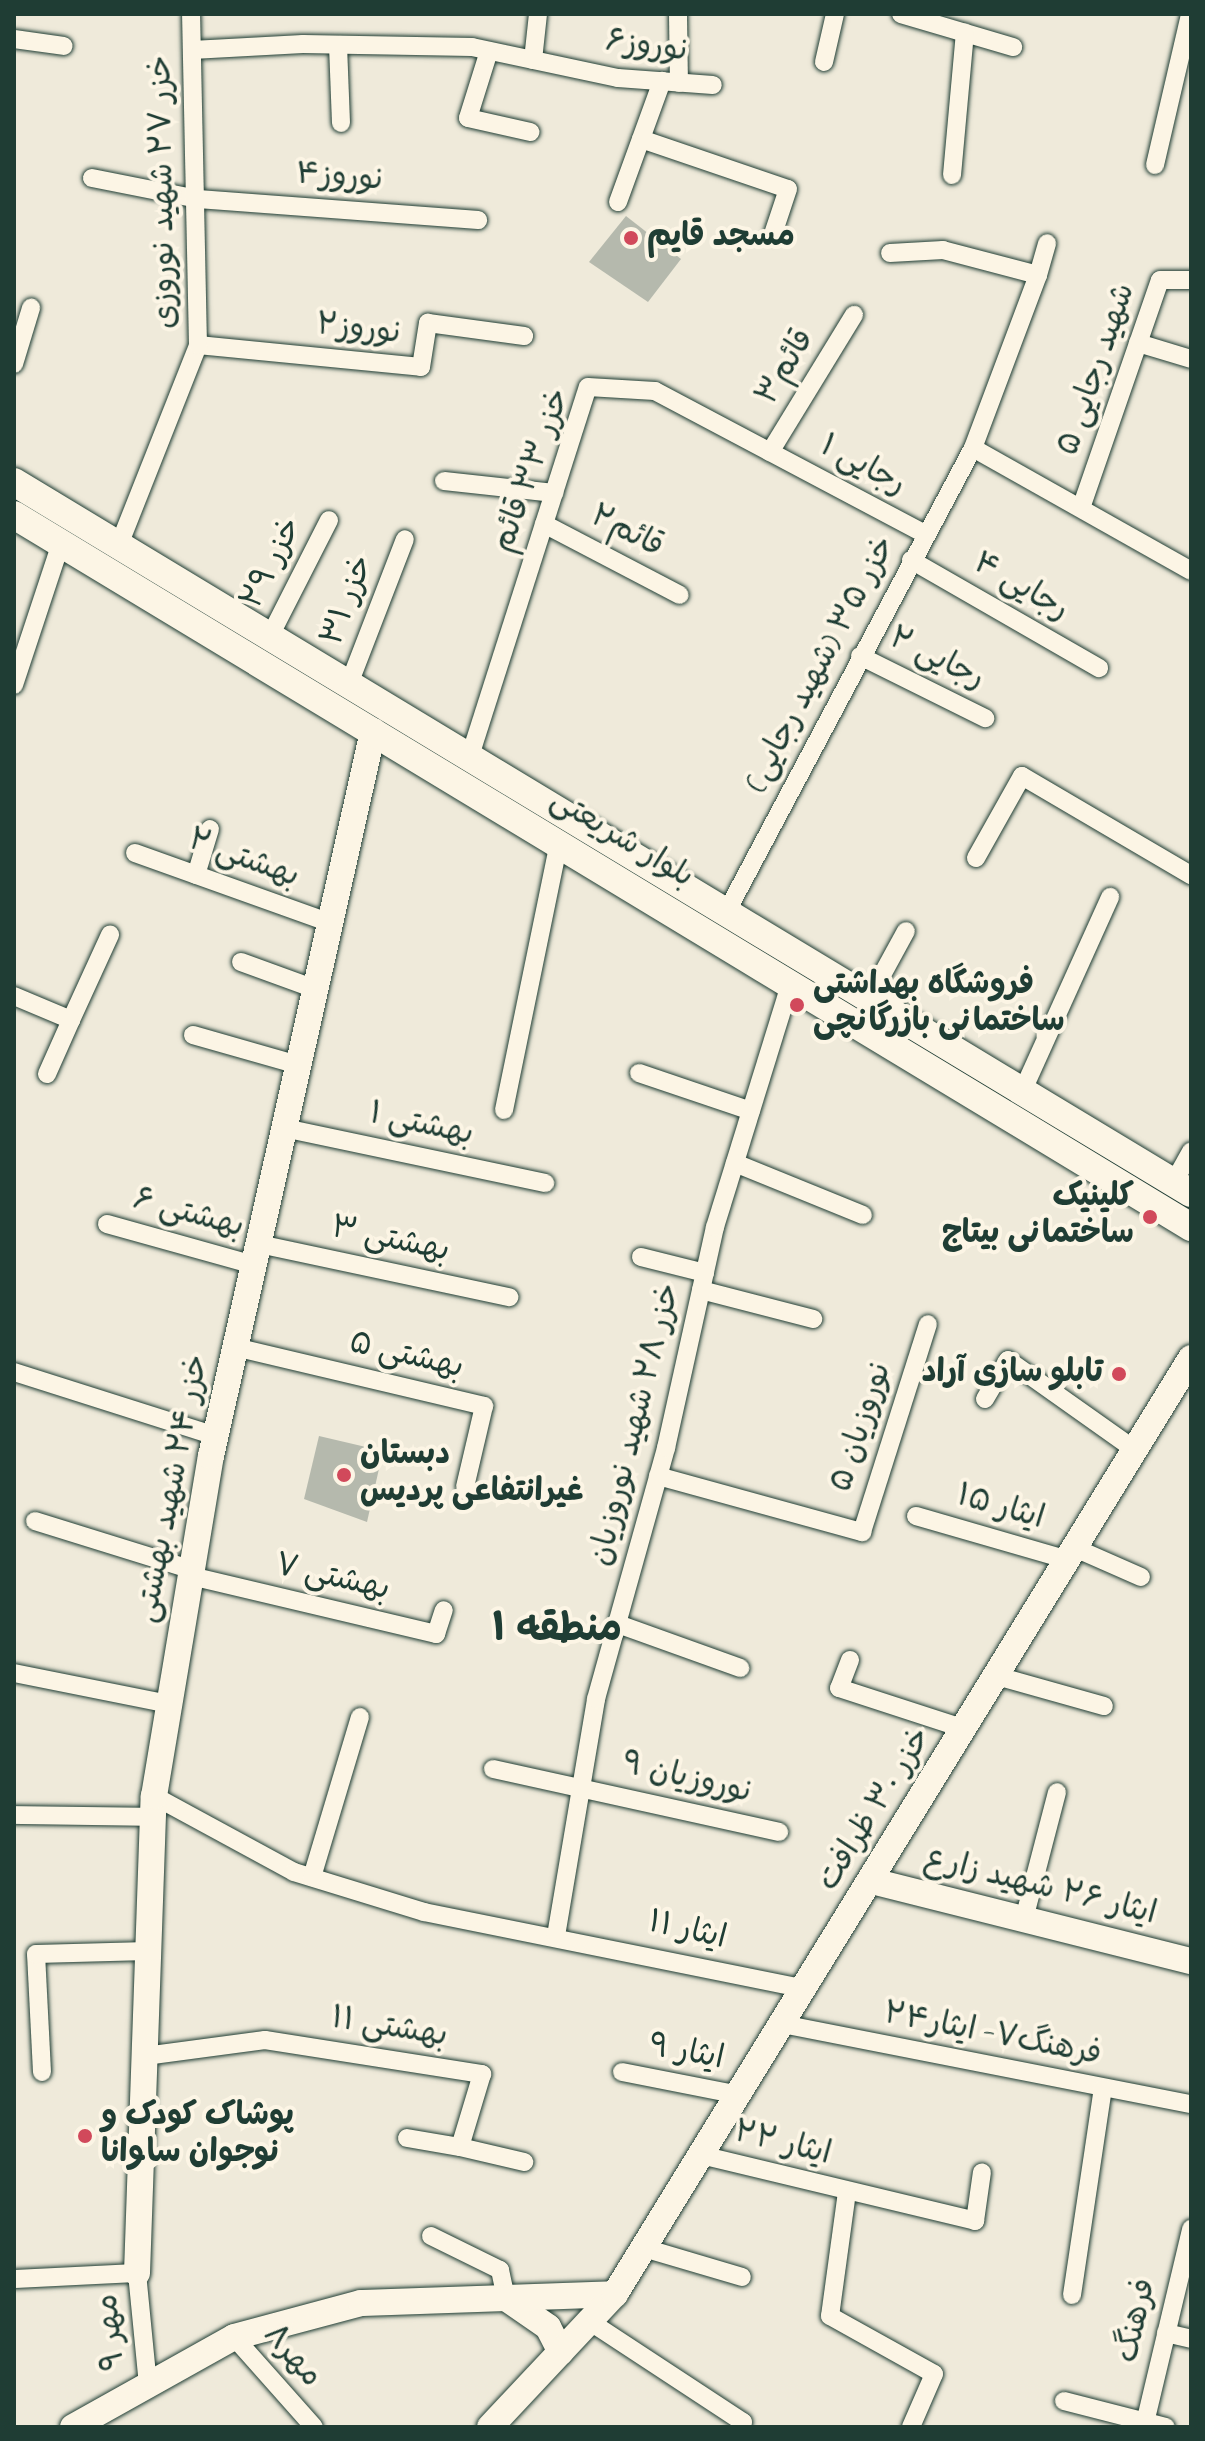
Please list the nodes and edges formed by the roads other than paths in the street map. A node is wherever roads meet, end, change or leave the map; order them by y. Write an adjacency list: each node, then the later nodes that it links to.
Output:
1 (191, 14): 12 (street, خزر ۲۷ شهید نوروزی)
2 (538, 14): 14 (street)
3 (678, 14): 16 (street)
4 (835, 14): 15 (street)
5 (901, 14): 7 (street)
6 (1190, 14): 21 (street)
7 (965, 33): 11 (street); 22 (street)
8 (14, 39): 10 (street)
9 (338, 45): 12 (street, نوروز۶); 13 (street, نوروز۶); 18 (street)
10 (64, 46)
11 (1013, 47)
12 (192, 50): 24 (street, خزر ۲۷ شهید نوروزی)
13 (489, 51): 14 (street, نوروز۶); 19 (street)
14 (533, 60): 16 (street, نوروز۶)
15 (824, 62)
16 (670, 82): 17 (street, نوروز۶); 20 (street)
17 (713, 85)
18 (341, 123)
19 (530, 132)
20 (641, 139): 25 (street); 27 (street)
21 (1155, 165)
22 (952, 175)
23 (92, 178): 24 (street, نوروز۴)
24 (198, 199): 26 (street, نوروز۴); 36 (street, خزر ۲۷ شهید نوروزی)
25 (618, 202)
26 (478, 220)
27 (773, 234)
28 (1047, 243): 30 (street, خزر ۳۵ (شهید رجایی))
29 (890, 253): 30 (street)
30 (1038, 275): 39 (street, خزر ۳۵ (شهید رجایی))
31 (1191, 280): 35 (street, شهید رجایی ۵)
32 (31, 308): 38 (street)
33 (854, 315): 40 (street, قائم۳)
34 (524, 336): 36 (street, نوروز۲)
35 (1138, 343): 37 (street); 44 (street, شهید رجایی ۵)
36 (198, 345): 51 (street, خزر ۲۷ شهید نوروزی)
37 (1191, 359)
38 (14, 364)
39 (973, 448): 44 (street); 48 (street, خزر ۳۵ (شهید رجایی))
40 (770, 452): 43 (street, خزر ۳۳ قائم); 48 (street, رجایی ۱)
41 (444, 481): 43 (street)
42 (14, 482): 51 (main road, بلوار شریعتی)
43 (554, 493): 47 (street, خزر ۳۳ قائم)
44 (1081, 508): 53 (street)
45 (14, 515): 50 (main road, بلوار شریعتی)
46 (329, 520): 55 (street, خزر ۲۹)
47 (544, 524): 54 (street, قائم۲); 62 (street, خزر ۳۳ قائم)
48 (925, 534): 52 (street, خزر ۳۵ (شهید رجایی))
49 (405, 539): 58 (street, خزر ۳۱)
50 (61, 543): 59 (street); 61 (main road, بلوار شریعتی)
51 (119, 545): 55 (main road, بلوار شریعتی)
52 (911, 560): 56 (street, خزر ۳۵ (شهید رجایی)); 57 (street, رجایی ۴)
53 (1191, 571)
54 (680, 595)
55 (270, 636): 58 (main road, بلوار شریعتی)
56 (860, 656): 60 (street, رجایی ۲); 70 (street, خزر ۳۵ (شهید رجایی))
57 (1099, 668)
58 (349, 684): 62 (main road, بلوار شریعتی)
59 (14, 685)
60 (985, 718)
61 (373, 731): 64 (main road, بلوار شریعتی); 71 (street, خزر ۲۴ شهید بهشتی)
62 (470, 756): 70 (main road, بلوار شریعتی)
63 (210, 829): 67 (street)
64 (559, 842): 75 (main road, بلوار شریعتی); 85 (street)
65 (135, 853): 67 (street, بهشتی ۲)
66 (976, 858): 68 (street)
67 (196, 875): 71 (street, بهشتی ۲)
68 (1191, 875)
69 (1110, 897): 84 (street)
70 (727, 911): 78 (main road, بلوار شریعتی)
71 (330, 923): 76 (street, خزر ۲۴ شهید بهشتی)
72 (906, 931): 78 (street)
73 (110, 935): 79 (street)
74 (241, 962): 76 (street)
75 (791, 981): 86 (street, خزر ۲۸ شهید نوروزیان); 94 (main road, بلوار شریعتی)
76 (315, 989): 81 (street, خزر ۲۴ شهید بهشتی)
77 (14, 996): 79 (street)
78 (870, 997): 84 (main road, بلوار شریعتی)
79 (71, 1020): 83 (street)
80 (193, 1035): 81 (street)
81 (298, 1065): 87 (street, خزر ۲۴ شهید بهشتی)
82 (639, 1073): 86 (street)
83 (47, 1074)
84 (1023, 1090): 91 (main road, بلوار شریعتی)
85 (504, 1110)
86 (751, 1111): 89 (street, خزر ۲۸ شهید نوروزیان)
87 (284, 1128): 90 (street, بهشتی ۱); 95 (street, خزر ۲۴ شهید بهشتی)
88 (1191, 1151): 91 (street)
89 (735, 1163): 92 (street); 97 (street, خزر ۲۸ شهید نوروزیان)
90 (545, 1183)
91 (1182, 1188)
92 (863, 1215)
93 (107, 1224): 95 (street, بهشتی ۶)
94 (1191, 1227)
95 (256, 1254): 98 (street, بهشتی ۳); 101 (street, خزر ۲۴ شهید بهشتی)
96 (641, 1257): 97 (street)
97 (703, 1282): 99 (street); 107 (street, خزر ۲۸ شهید نوروزیان)
98 (509, 1297)
99 (813, 1319)
100 (928, 1324): 107 (street, نوروزیان ۵)
101 (235, 1347): 105 (street, خزر ۲۴ شهید بهشتی); 108 (street, بهشتی ۵)
102 (1191, 1358): 106 (street, خزر ۳۰ ظرافت)
103 (14, 1372): 105 (street)
104 (985, 1399): 106 (street)
105 (216, 1436): 112 (street, خزر ۲۴ شهید بهشتی)
106 (1135, 1450): 111 (street, خزر ۳۰ ظرافت)
107 (658, 1476): 115 (street, خزر ۲۸ شهید نوروزیان)
108 (465, 1487)
109 (916, 1516): 111 (street, ایثار ۱۵)
110 (35, 1521): 112 (street)
111 (1072, 1554): 113 (street, ایثار ۱۵); 119 (street, خزر ۳۰ ظرافت)
112 (191, 1573): 114 (street, بهشتی ۷); 120 (street, خزر ۲۴ شهید بهشتی)
113 (1141, 1577)
114 (444, 1610)
115 (618, 1624): 117 (street); 125 (street, خزر ۲۸ شهید نوروزیان)
116 (850, 1660): 123 (street)
117 (740, 1668)
118 (14, 1673): 120 (street)
119 (997, 1676): 121 (street); 123 (street, خزر ۳۰ ظرافت)
120 (169, 1704): 127 (street, خزر ۲۴ شهید بهشتی)
121 (1104, 1706)
122 (360, 1717): 130 (street)
123 (965, 1729): 131 (street, خزر ۳۰ ظرافت)
124 (493, 1769): 125 (street, نوروزیان ۹)
125 (582, 1785): 129 (street, نوروزیان ۹); 133 (street, خزر ۲۸ شهید نوروزیان)
126 (1057, 1792): 132 (street)
127 (153, 1807): 128 (street); 130 (street, ایثار ۱۱); 134 (street, خزر ۲۴ شهید بهشتی)
128 (14, 1815)
129 (779, 1832)
130 (312, 1877): 133 (street, ایثار ۱۱)
131 (872, 1881): 132 (street, ایثار ۲۶ شهید زارع); 136 (street, خزر ۳۰ ظرافت)
132 (1024, 1919): 135 (street, ایثار ۲۶ شهید زارع)
133 (556, 1936): 136 (street, ایثار ۱۱)
134 (148, 1951): 138 (street, خزر ۲۴ شهید بهشتی); 139 (street)
135 (1191, 1961)
136 (805, 1989): 137 (street, خزر ۳۰ ظرافت)
137 (782, 2024): 141 (street, فرهنگ۷- ایثار۲۴); 142 (street, خزر ۳۰ ظرافت)
138 (145, 2056): 145 (street, بهشتی ۱۱); 153 (street, خزر ۲۴ شهید بهشتی)
139 (42, 2072)
140 (622, 2072): 142 (street, ایثار ۹)
141 (1103, 2088): 143 (street, فرهنگ۷- ایثار۲۴); 157 (street)
142 (739, 2095): 146 (street, خزر ۳۰ ظرافت)
143 (1191, 2104)
144 (407, 2138): 145 (street)
145 (460, 2147): 147 (street)
146 (701, 2155): 149 (street, ایثار ۲۲); 152 (street, خزر ۳۰ ظرافت)
147 (524, 2162)
148 (982, 2172): 149 (street, ایثار ۲۲)
149 (847, 2192): 171 (street)
150 (431, 2236): 158 (street)
151 (1190, 2237): 160 (street, فرهنگ)
152 (644, 2248): 154 (street); 156 (street, خزر ۳۰ ظرافت)
153 (137, 2273): 155 (street); 164 (street, مهر ۹)
154 (742, 2277)
155 (14, 2279)
156 (615, 2294): 158 (street); 159 (street, خزر ۳۰ ظرافت)
157 (1072, 2295)
158 (506, 2298): 161 (street); 163 (street)
159 (589, 2321): 163 (street, خزر ۳۰ ظرافت); 167 (street)
160 (1166, 2333): 162 (street); 168 (street, فرهنگ)
161 (234, 2337): 164 (street); 166 (street, مهر۸)
162 (1191, 2339)
163 (561, 2352): 170 (street, خزر ۳۰ ظرافت)
164 (148, 2385): 169 (street)
165 (1064, 2401): 168 (street)
166 (309, 2421)
167 (742, 2424)
168 (1145, 2424): 172 (street)
169 (73, 2427)
170 (490, 2427)
171 (911, 2427)
172 (1166, 2427)

